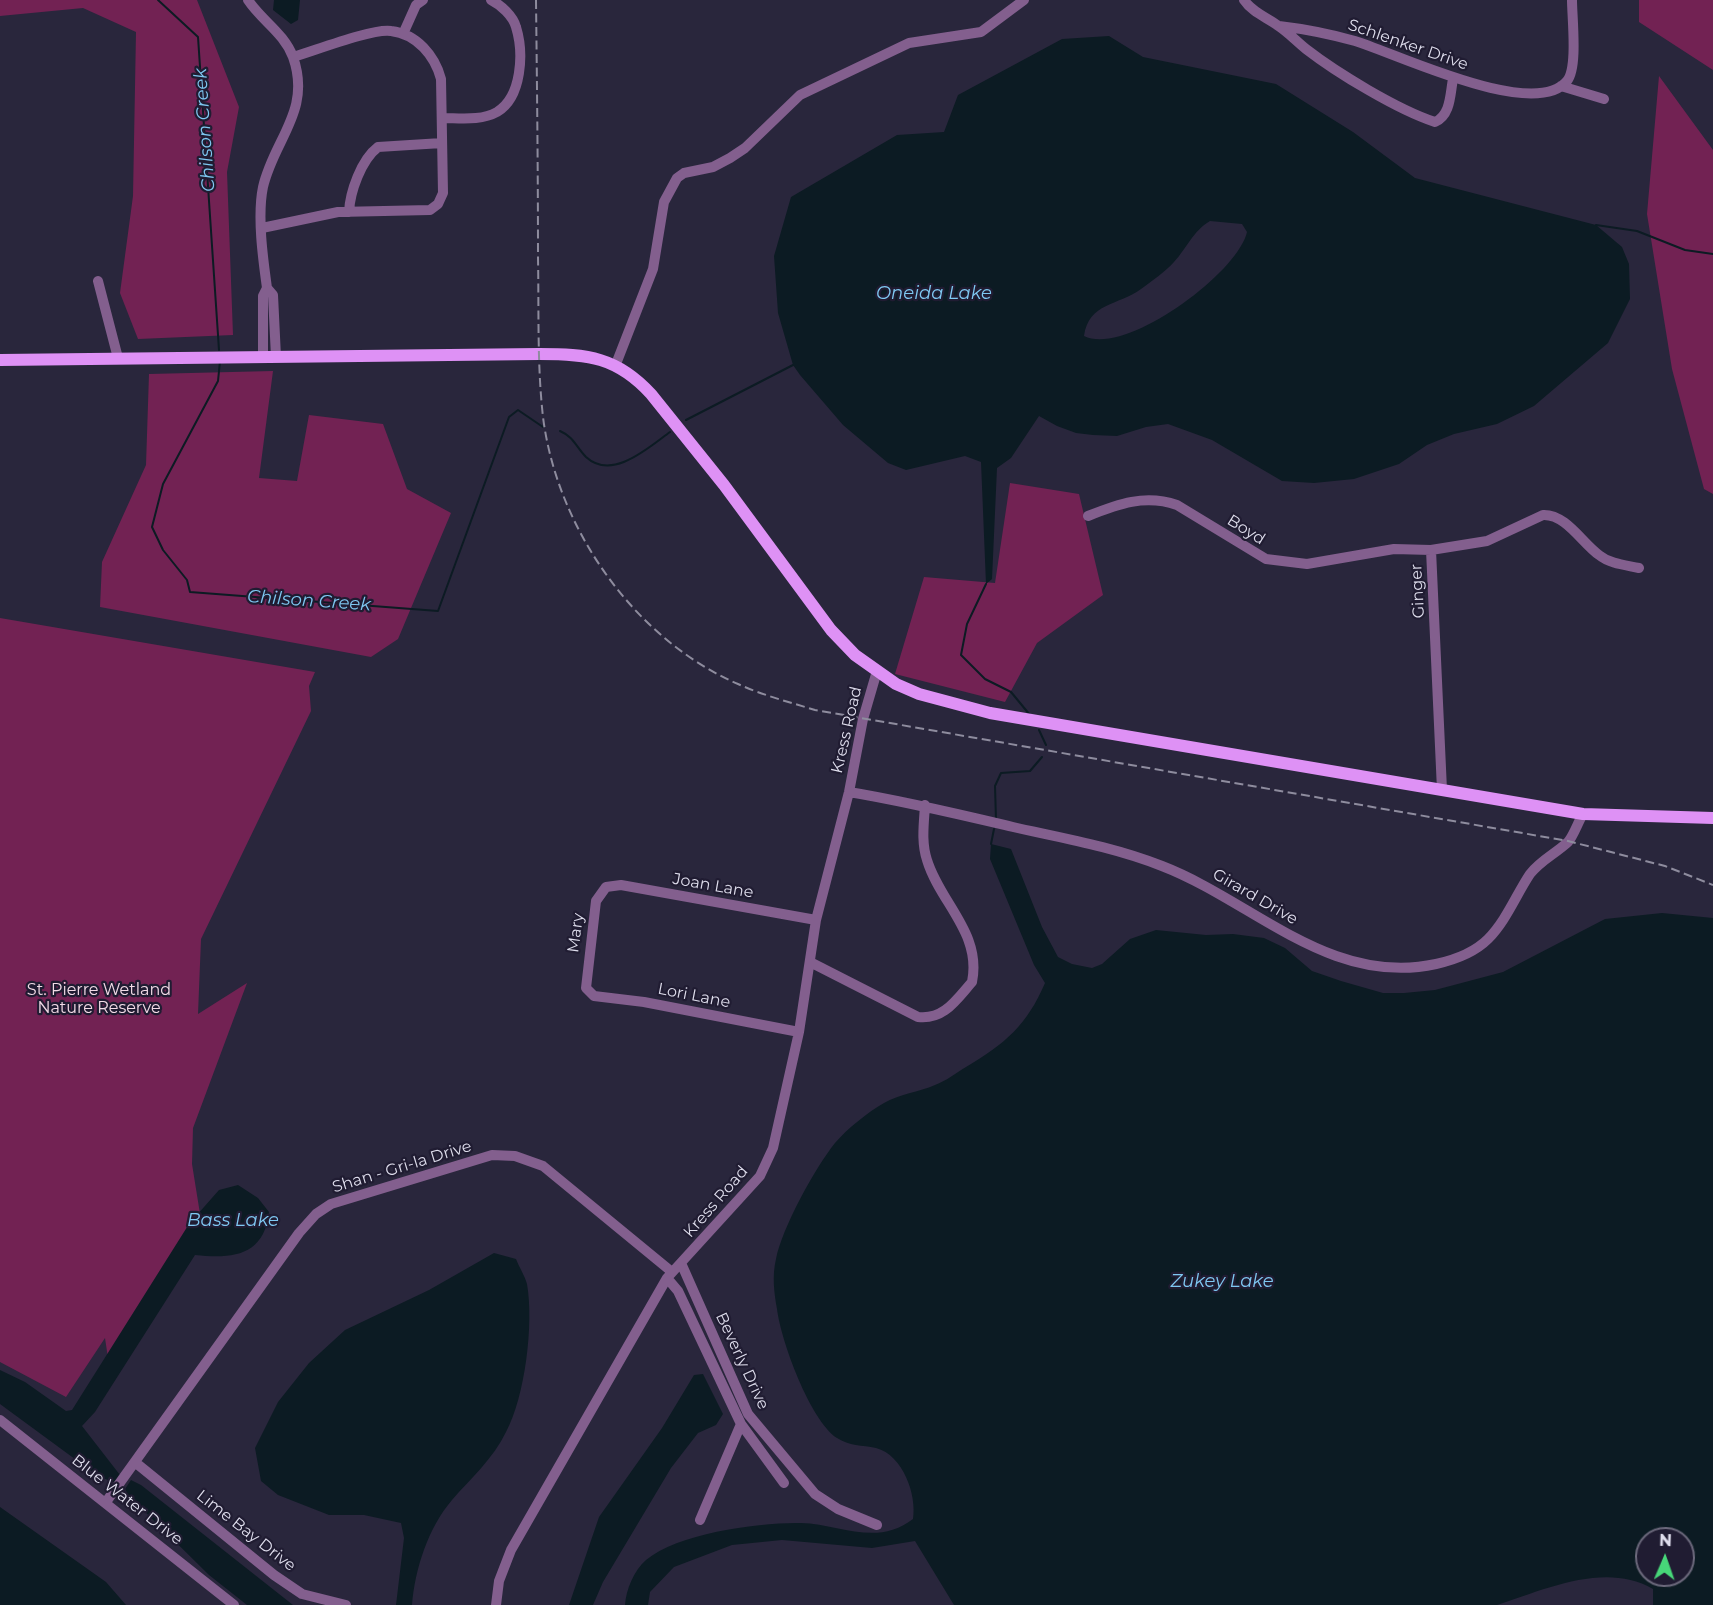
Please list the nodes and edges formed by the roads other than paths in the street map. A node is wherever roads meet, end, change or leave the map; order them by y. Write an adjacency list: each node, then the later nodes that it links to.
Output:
1 (248, 0): 9 (street)
2 (423, 0): 8 (street)
3 (491, 0): 13 (street)
4 (1023, 0): 21 (street)
5 (1244, 0): 7 (street)
6 (1572, 0): 11 (street)
7 (1279, 26): 10 (street, Schlenker Drive); 10 (street)
8 (404, 34): 9 (street); 13 (street)
9 (293, 57): 16 (street)
10 (1452, 79): 11 (street, Schlenker Drive)
11 (1561, 86): 12 (street)
12 (1604, 99)
13 (442, 118): 14 (street)
14 (442, 143): 15 (street); 15 (street)
15 (349, 212): 16 (street)
16 (262, 228): 18 (street)
17 (98, 280): 19 (street)
18 (270, 357): 19 (main road); 21 (main road)
19 (118, 358): 20 (main road)
20 (0, 360)
21 (616, 364): 25 (main road)
22 (1088, 516): 23 (street, Boyd)
23 (1431, 550): 24 (street, Ginger); 26 (street, Ginger)
24 (1639, 568)
25 (877, 671): 26 (main road); 27 (street, Kress Road)
26 (1442, 790): 29 (main road)
27 (849, 792): 28 (street, Girard Drive); 32 (street, Kress Road)
28 (925, 805): 29 (street, Girard Drive); 33 (street)
29 (1583, 814): 30 (main road)
30 (1713, 818)
31 (606, 887): 32 (street, Joan Lane); 34 (street, Mary)
32 (816, 920): 33 (street, Kress Road)
33 (810, 962): 35 (street, Kress Road)
34 (586, 988): 35 (street, Lori Lane)
35 (799, 1032): 36 (street, Kress Road)
36 (681, 1263): 37 (street, Kress Road); 44 (street, Beverly Drive)
37 (669, 1275): 39 (street, Shan - Gri-la Drive); 40 (street, Shan - Gri-la Drive); 47 (street, Kress Road)
38 (0, 1420): 42 (street, Blue Water Drive)
39 (741, 1424): 41 (street, Shan - Gri-la Drive); 43 (street)
40 (136, 1463): 42 (street, Shan - Gri-la Drive); 46 (street, Lime Bay Drive)
41 (784, 1483)
42 (106, 1502): 45 (street, Blue Water Drive)
43 (700, 1520)
44 (877, 1525)
45 (234, 1605)
46 (346, 1605)
47 (496, 1605)

